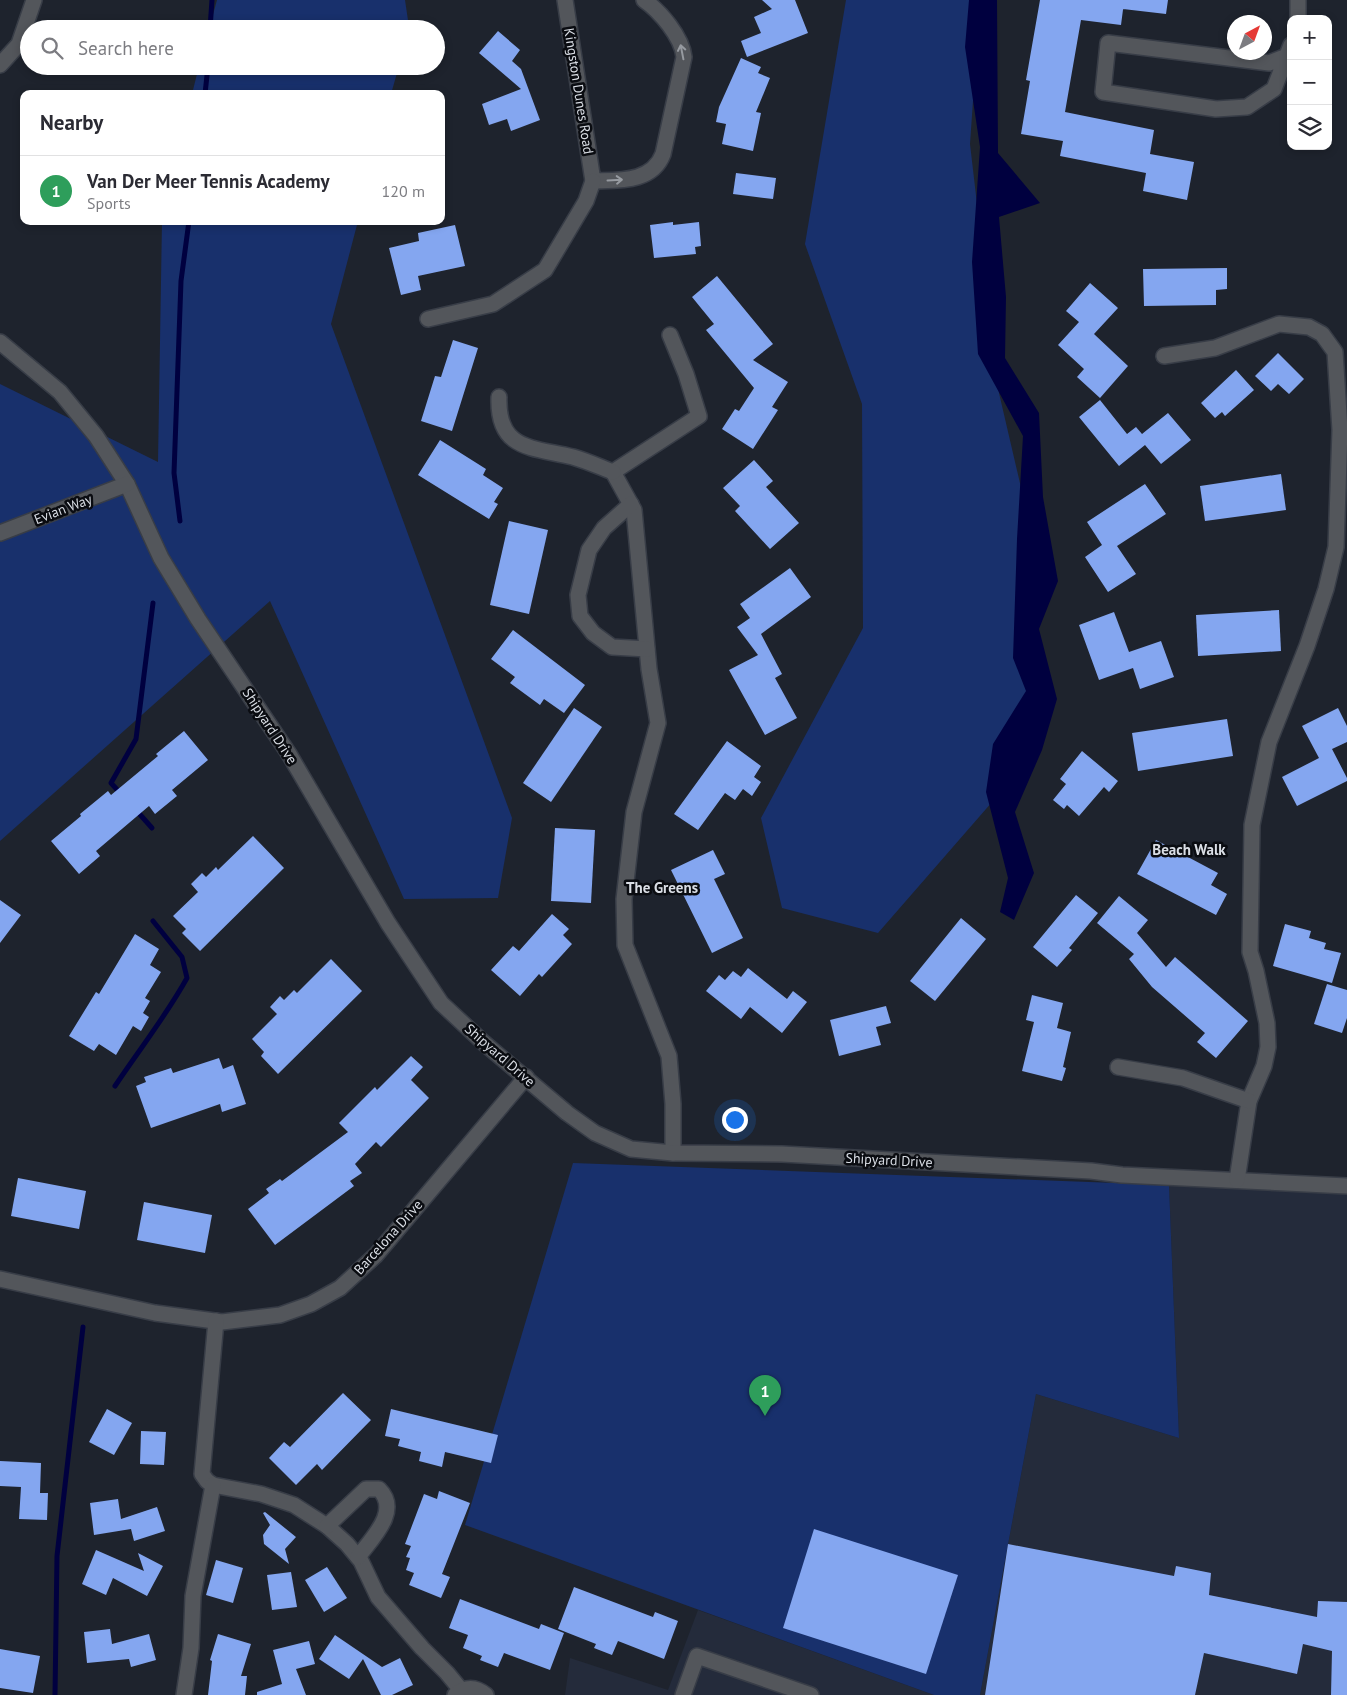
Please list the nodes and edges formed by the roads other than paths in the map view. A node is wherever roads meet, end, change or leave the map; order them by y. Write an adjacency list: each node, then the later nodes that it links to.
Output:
1 (34, 0): 6 (street)
2 (565, 0): 10 (street, Kingston Dunes Road)
3 (644, 0): 10 (street, one-way to 3)
4 (1298, 0): 5 (street)
5 (1298, 15)
6 (27, 20)
7 (20, 41): 9 (street)
8 (1289, 50): 8 (street)
9 (0, 65)
10 (592, 181): 11 (street, Kingston Dunes Road)
11 (428, 319)
12 (670, 335): 16 (street)
13 (0, 342): 17 (street, Shipyard Drive)
14 (1164, 356): 23 (street)
15 (499, 397): 16 (street)
16 (614, 472): 18 (street)
17 (127, 484): 19 (street, Evian Way); 22 (street, Shipyard Drive)
18 (631, 504): 20 (street); 20 (street)
19 (0, 532)
20 (648, 649): 24 (street)
21 (1118, 1067): 23 (street)
22 (526, 1077): 24 (street, Shipyard Drive); 28 (street, Barcelona Drive)
23 (1249, 1102): 25 (street)
24 (673, 1153): 25 (street, Shipyard Drive)
25 (1237, 1180): 26 (street, Shipyard Drive)
26 (1347, 1186)
27 (0, 1279): 28 (street, Barcelona Drive)
28 (216, 1321): 29 (street)
29 (213, 1485): 30 (street); 33 (street)
30 (327, 1526): 31 (street); 31 (street)
31 (358, 1557): 32 (street)
32 (458, 1693): 34 (street)
33 (184, 1695)
34 (486, 1695)
35 (683, 1695): 36 (street)
36 (811, 1695)

